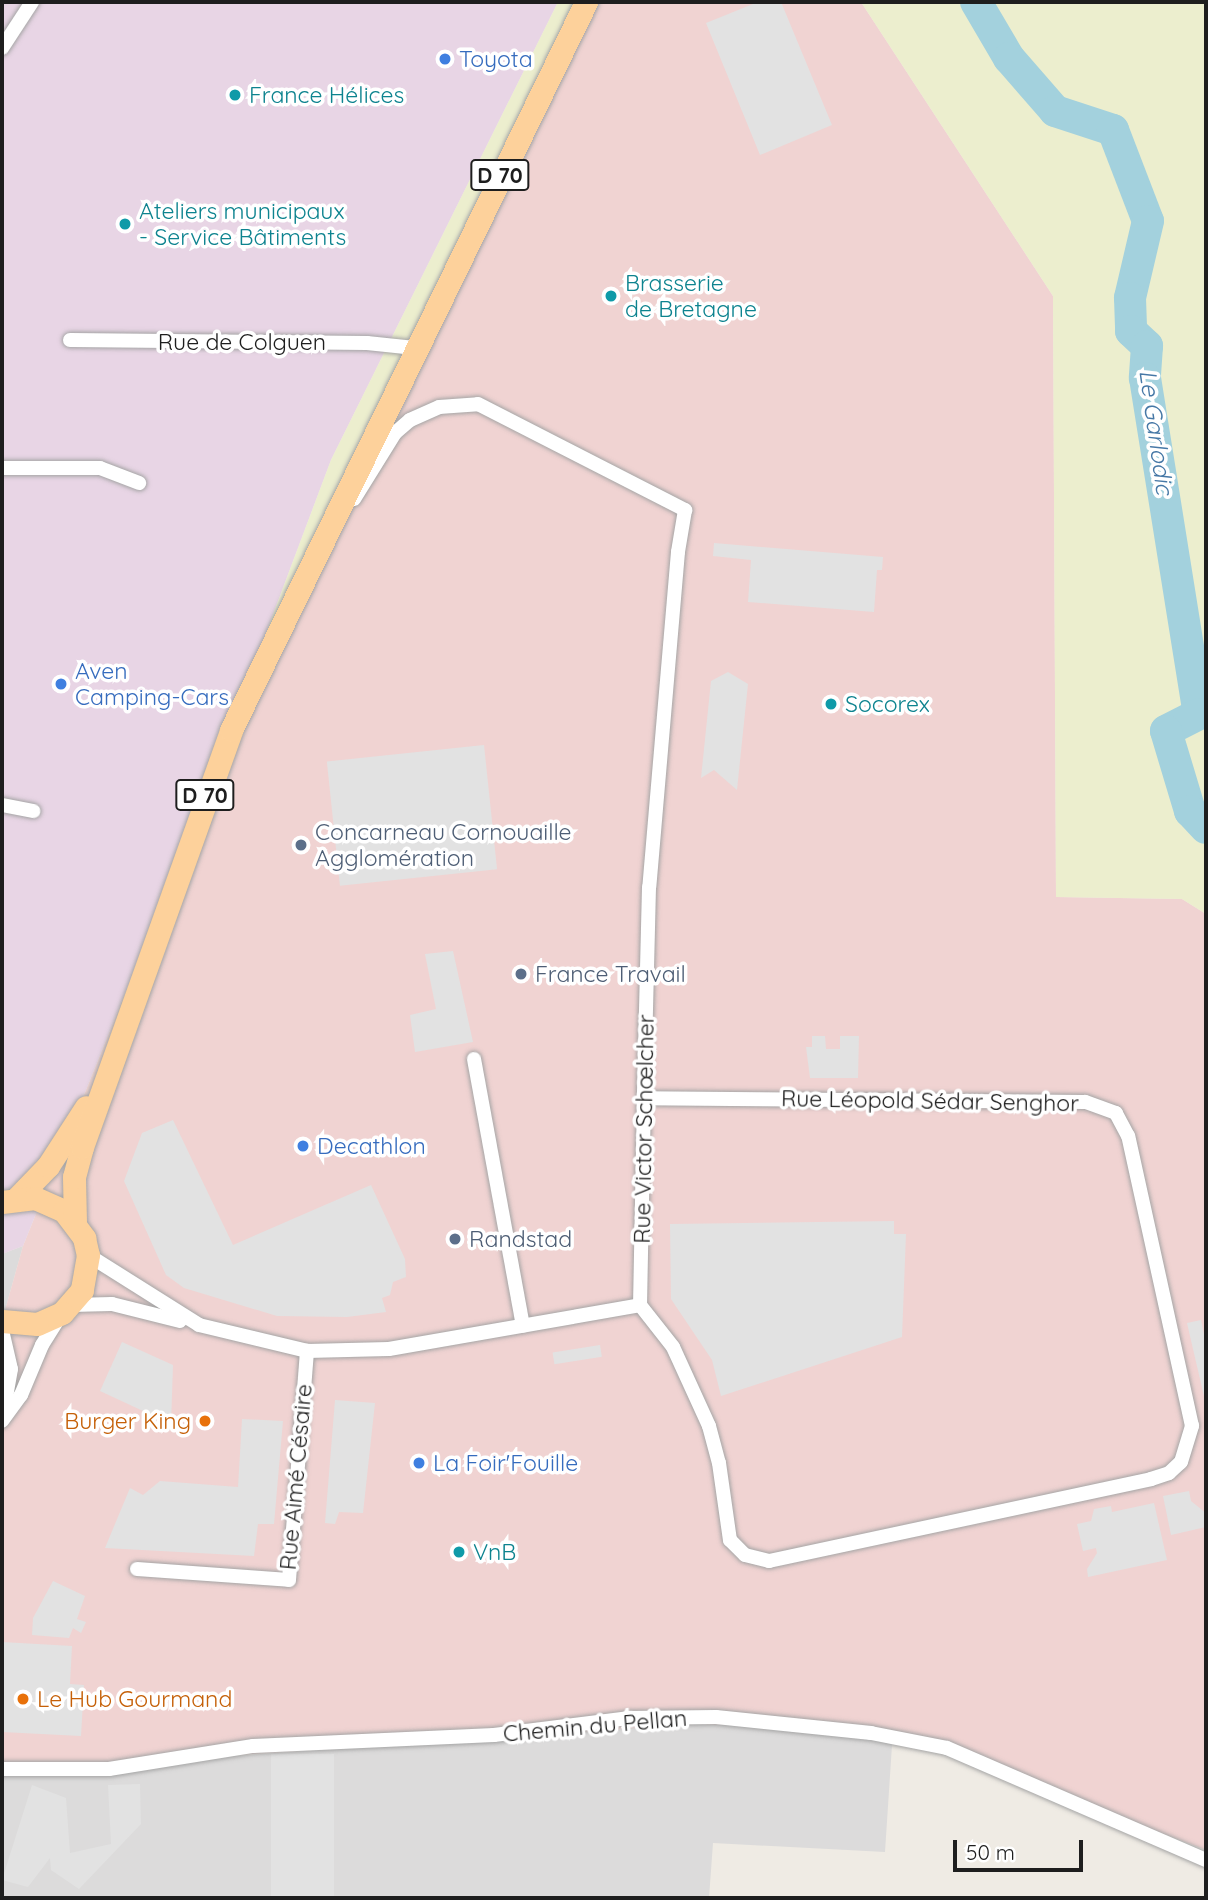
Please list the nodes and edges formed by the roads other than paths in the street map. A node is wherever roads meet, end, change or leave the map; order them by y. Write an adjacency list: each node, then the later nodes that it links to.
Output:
1 (32, 2): 3 (street)
2 (586, 2): 5 (main road, D 70)
3 (2, 48)
4 (70, 340): 5 (street, Rue de Colguen)
5 (415, 348): 8 (main road, D 70)
6 (2, 468): 7 (street)
7 (139, 483)
8 (331, 520): 12 (main road, D 70); 13 (street, Rue Victor Schœlcher)
9 (2, 805): 10 (street)
10 (33, 811)
11 (474, 1059): 21 (street)
12 (103, 1081): 14 (main road, D 70); 15 (main road, D 70)
13 (644, 1098): 17 (street, Rue Victor Schœlcher); 17 (street, Rue Léopold Sédar Senghor)
14 (10, 1200): 15 (main road)
15 (75, 1222): 16 (main road)
16 (88, 1255): 18 (main road); 20 (street, Rue Aimé Césaire)
17 (640, 1305): 21 (street, Rue Aimé Césaire)
18 (67, 1309): 19 (main road); 20 (street); 24 (street)
19 (2, 1321)
20 (199, 1325): 23 (street, Rue Aimé Césaire)
21 (523, 1326): 23 (street, Rue Aimé Césaire)
22 (2, 1331): 24 (street)
23 (307, 1350): 25 (street, Rue Aimé Césaire)
24 (2, 1421)
25 (137, 1569)
26 (2, 1769): 27 (street, Chemin du Pellan)
27 (1206, 1860)

